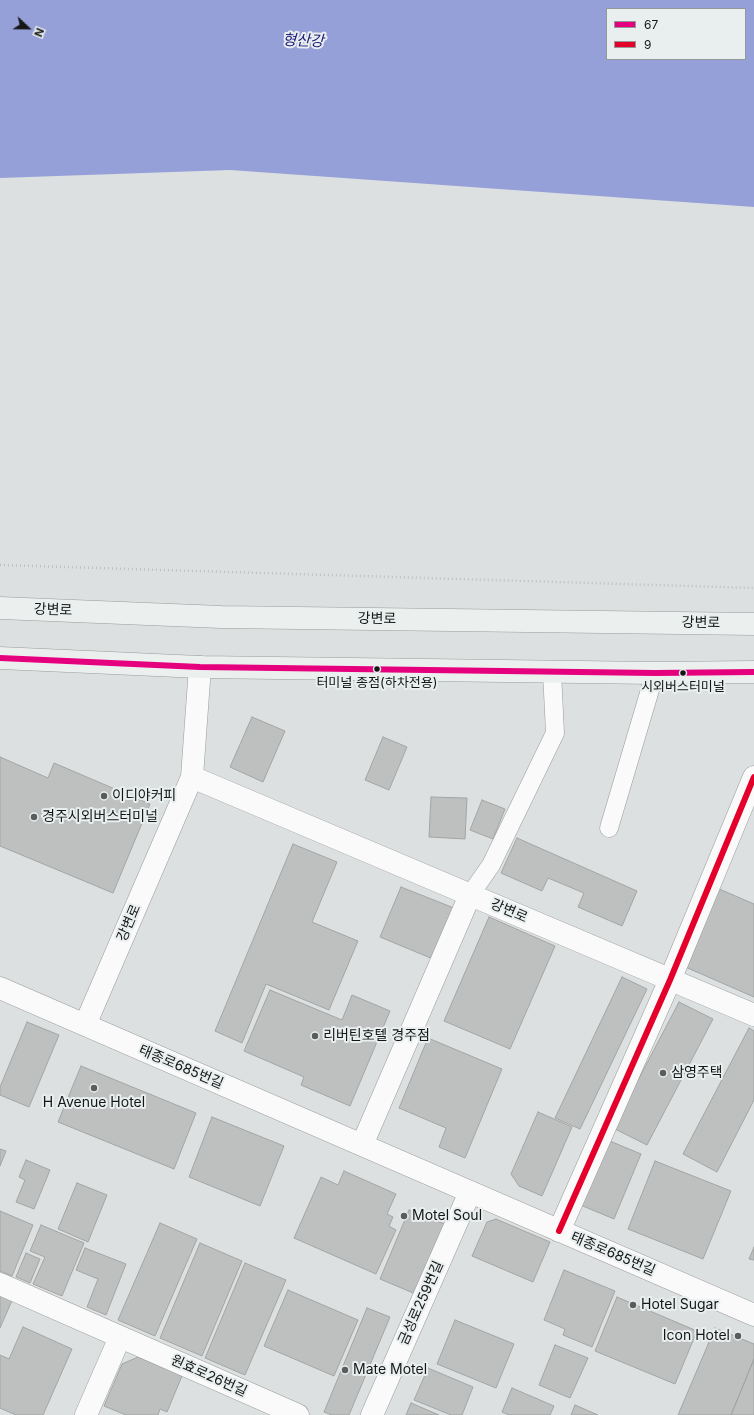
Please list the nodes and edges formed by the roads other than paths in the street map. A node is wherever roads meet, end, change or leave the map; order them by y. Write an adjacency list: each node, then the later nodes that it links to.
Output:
1 (0, 608): 2 (street, 강변로)
2 (754, 624)
3 (0, 658): 4 (street)
4 (200, 667): 5 (street); 8 (street, 강변로)
5 (552, 672): 7 (street); 11 (lane)
6 (754, 672): 7 (street)
7 (655, 673): 10 (lane)
8 (192, 777): 11 (street, 강변로); 15 (street, 강변로)
9 (754, 777): 12 (street)
10 (609, 828)
11 (470, 895): 12 (street, 강변로); 16 (street)
12 (670, 980): 14 (street, 강변로); 18 (street)
13 (0, 988): 15 (street, 태종로685번길)
14 (754, 1015)
15 (85, 1025): 16 (street, 태종로685번길)
16 (362, 1145): 17 (street, 태종로685번길)
17 (470, 1192): 18 (street, 태종로685번길); 24 (street, 금성로259번길)
18 (559, 1231): 20 (street, 태종로685번길)
19 (0, 1284): 21 (street, 원효로26번길)
20 (754, 1315)
21 (120, 1337): 22 (street); 23 (street, 원효로26번길)
22 (86, 1415)
23 (298, 1415)
24 (372, 1415)

